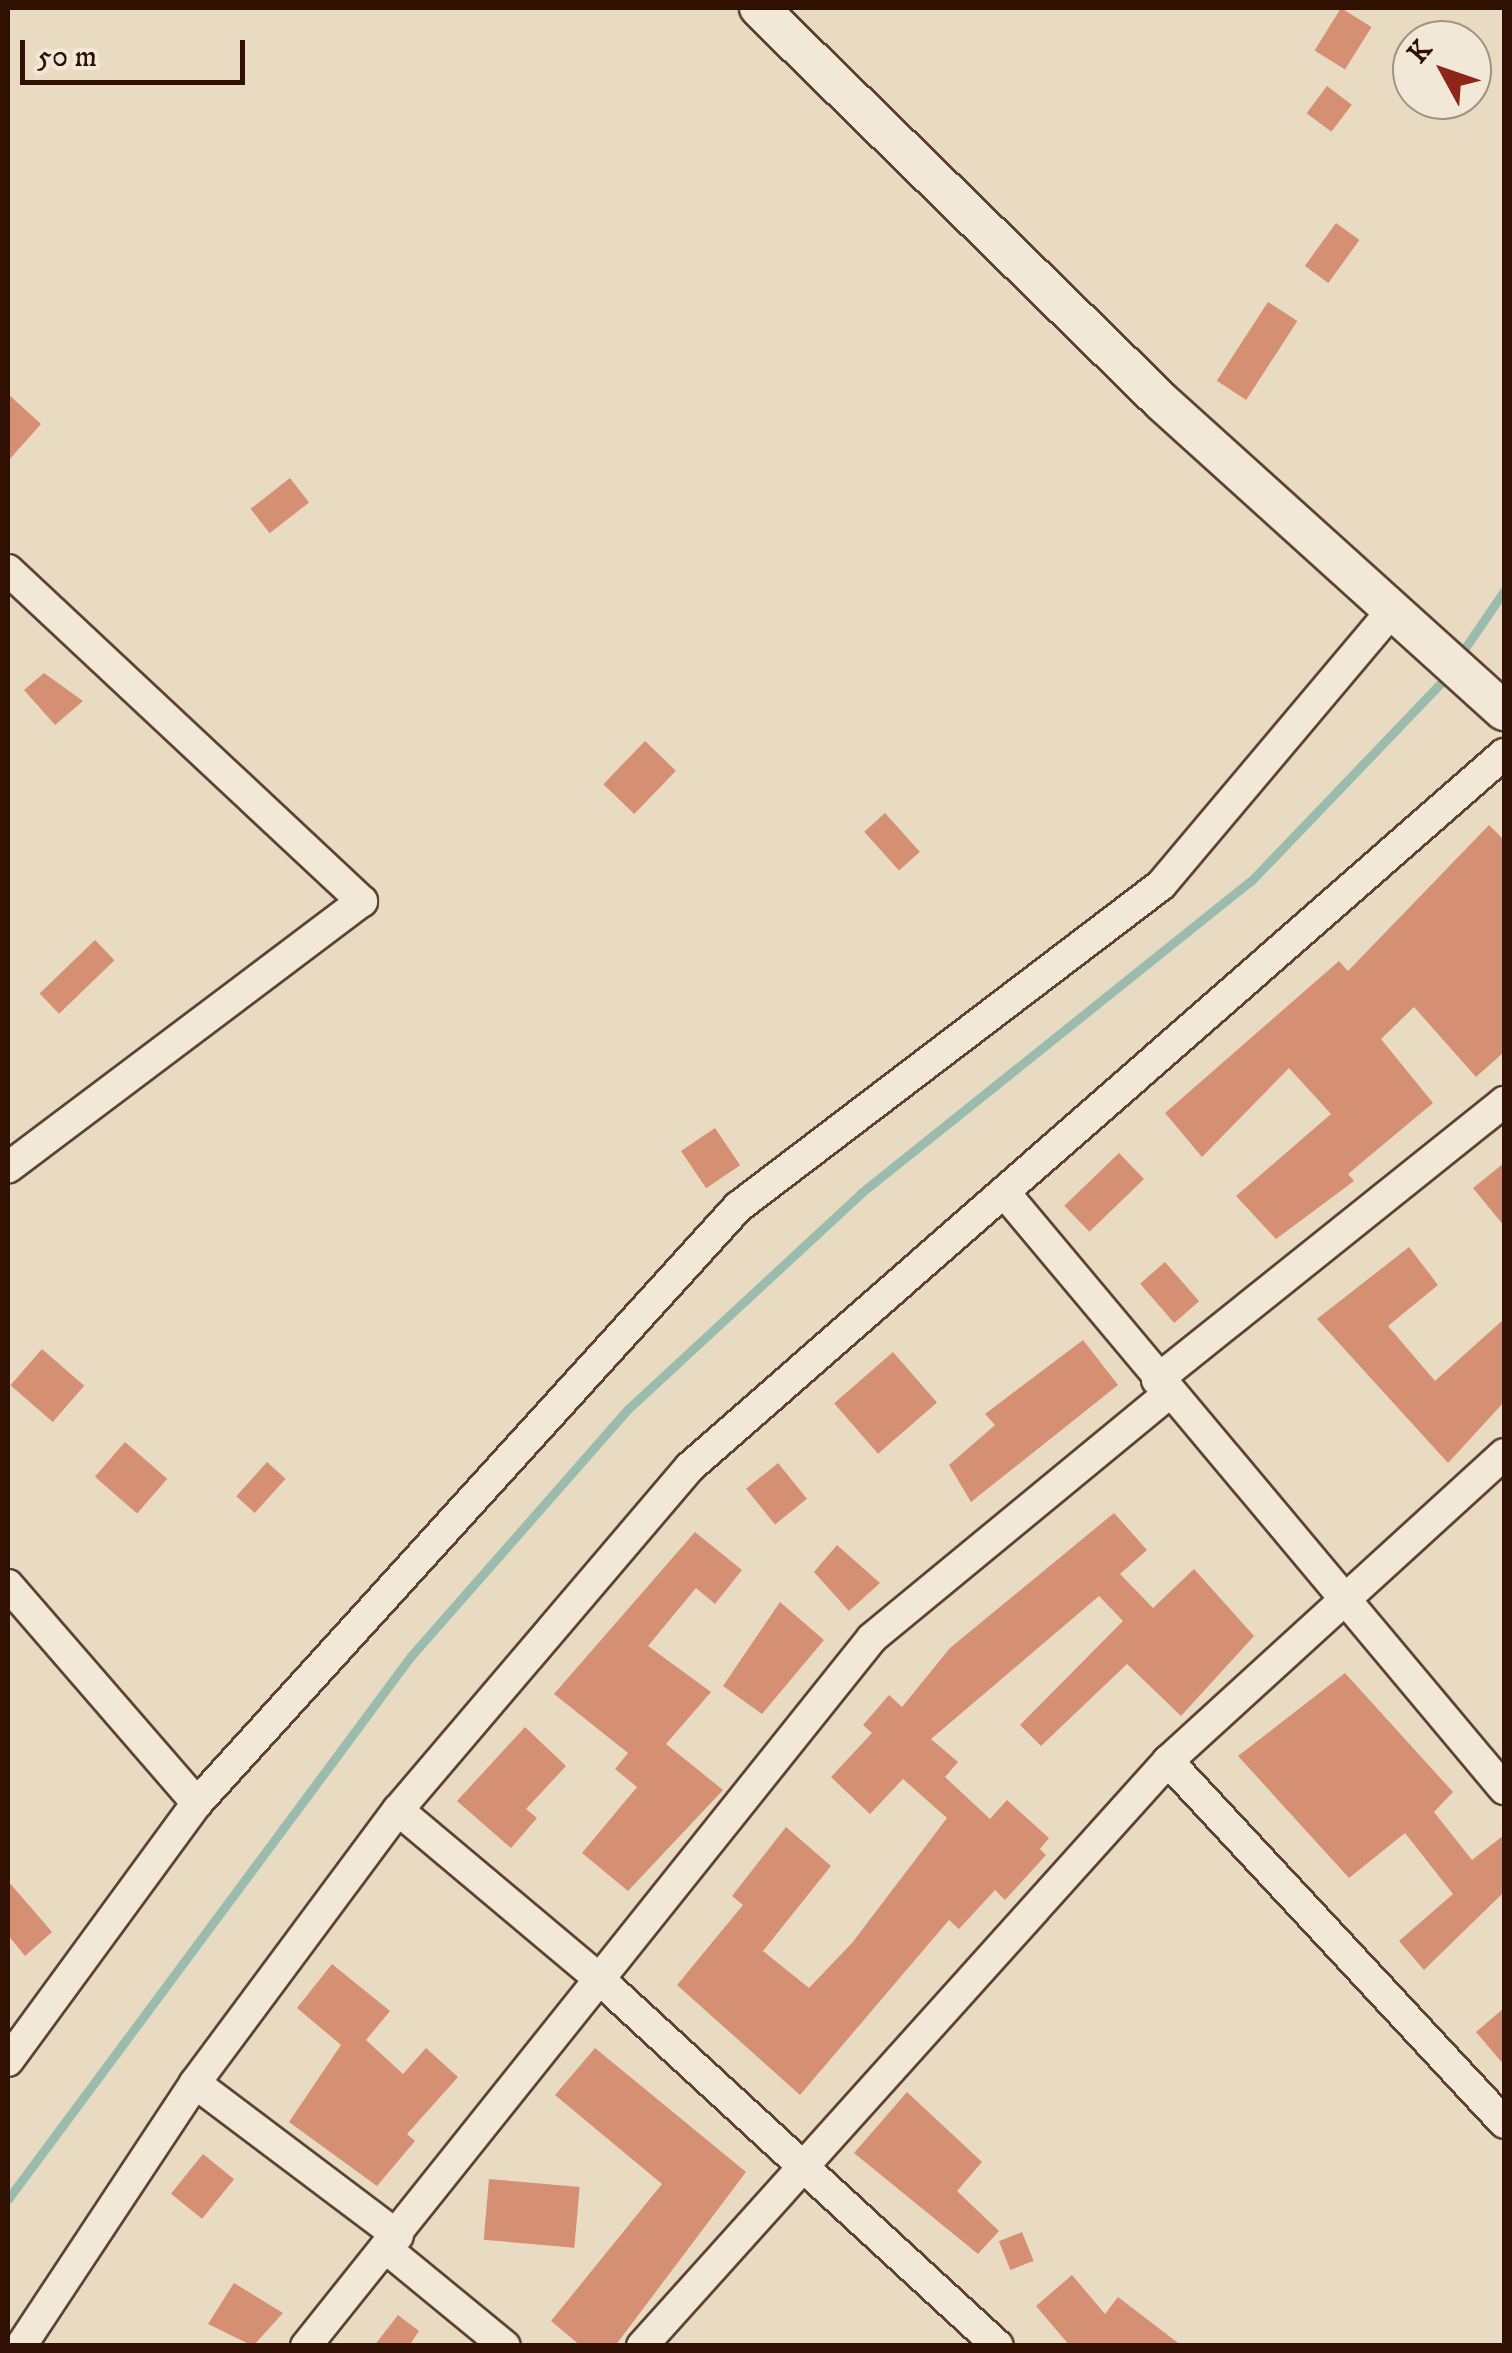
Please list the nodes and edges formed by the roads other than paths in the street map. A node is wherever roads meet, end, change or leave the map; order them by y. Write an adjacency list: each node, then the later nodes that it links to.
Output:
1 (760, 8): 3 (street)
2 (8, 570): 7 (street)
3 (1388, 615): 4 (street); 15 (street)
4 (1504, 712)
5 (1504, 754): 8 (street)
6 (1504, 1102): 9 (street)
7 (8, 1168)
8 (1004, 1192): 9 (street); 16 (street)
9 (1163, 1387): 12 (street); 17 (street)
10 (1504, 1454): 12 (street)
11 (8, 1586): 15 (street)
12 (1343, 1597): 13 (street); 14 (street)
13 (1168, 1761): 20 (street); 21 (street)
14 (1504, 1789)
15 (197, 1802): 18 (street)
16 (398, 1810): 17 (street); 19 (street)
17 (596, 1976): 21 (street); 22 (street)
18 (8, 2061)
19 (195, 2083): 22 (street); 23 (street)
20 (1504, 2122)
21 (802, 2164): 26 (street); 27 (street)
22 (392, 2243): 24 (street); 25 (street)
23 (21, 2346)
24 (306, 2346)
25 (504, 2346)
26 (642, 2346)
27 (998, 2346)

